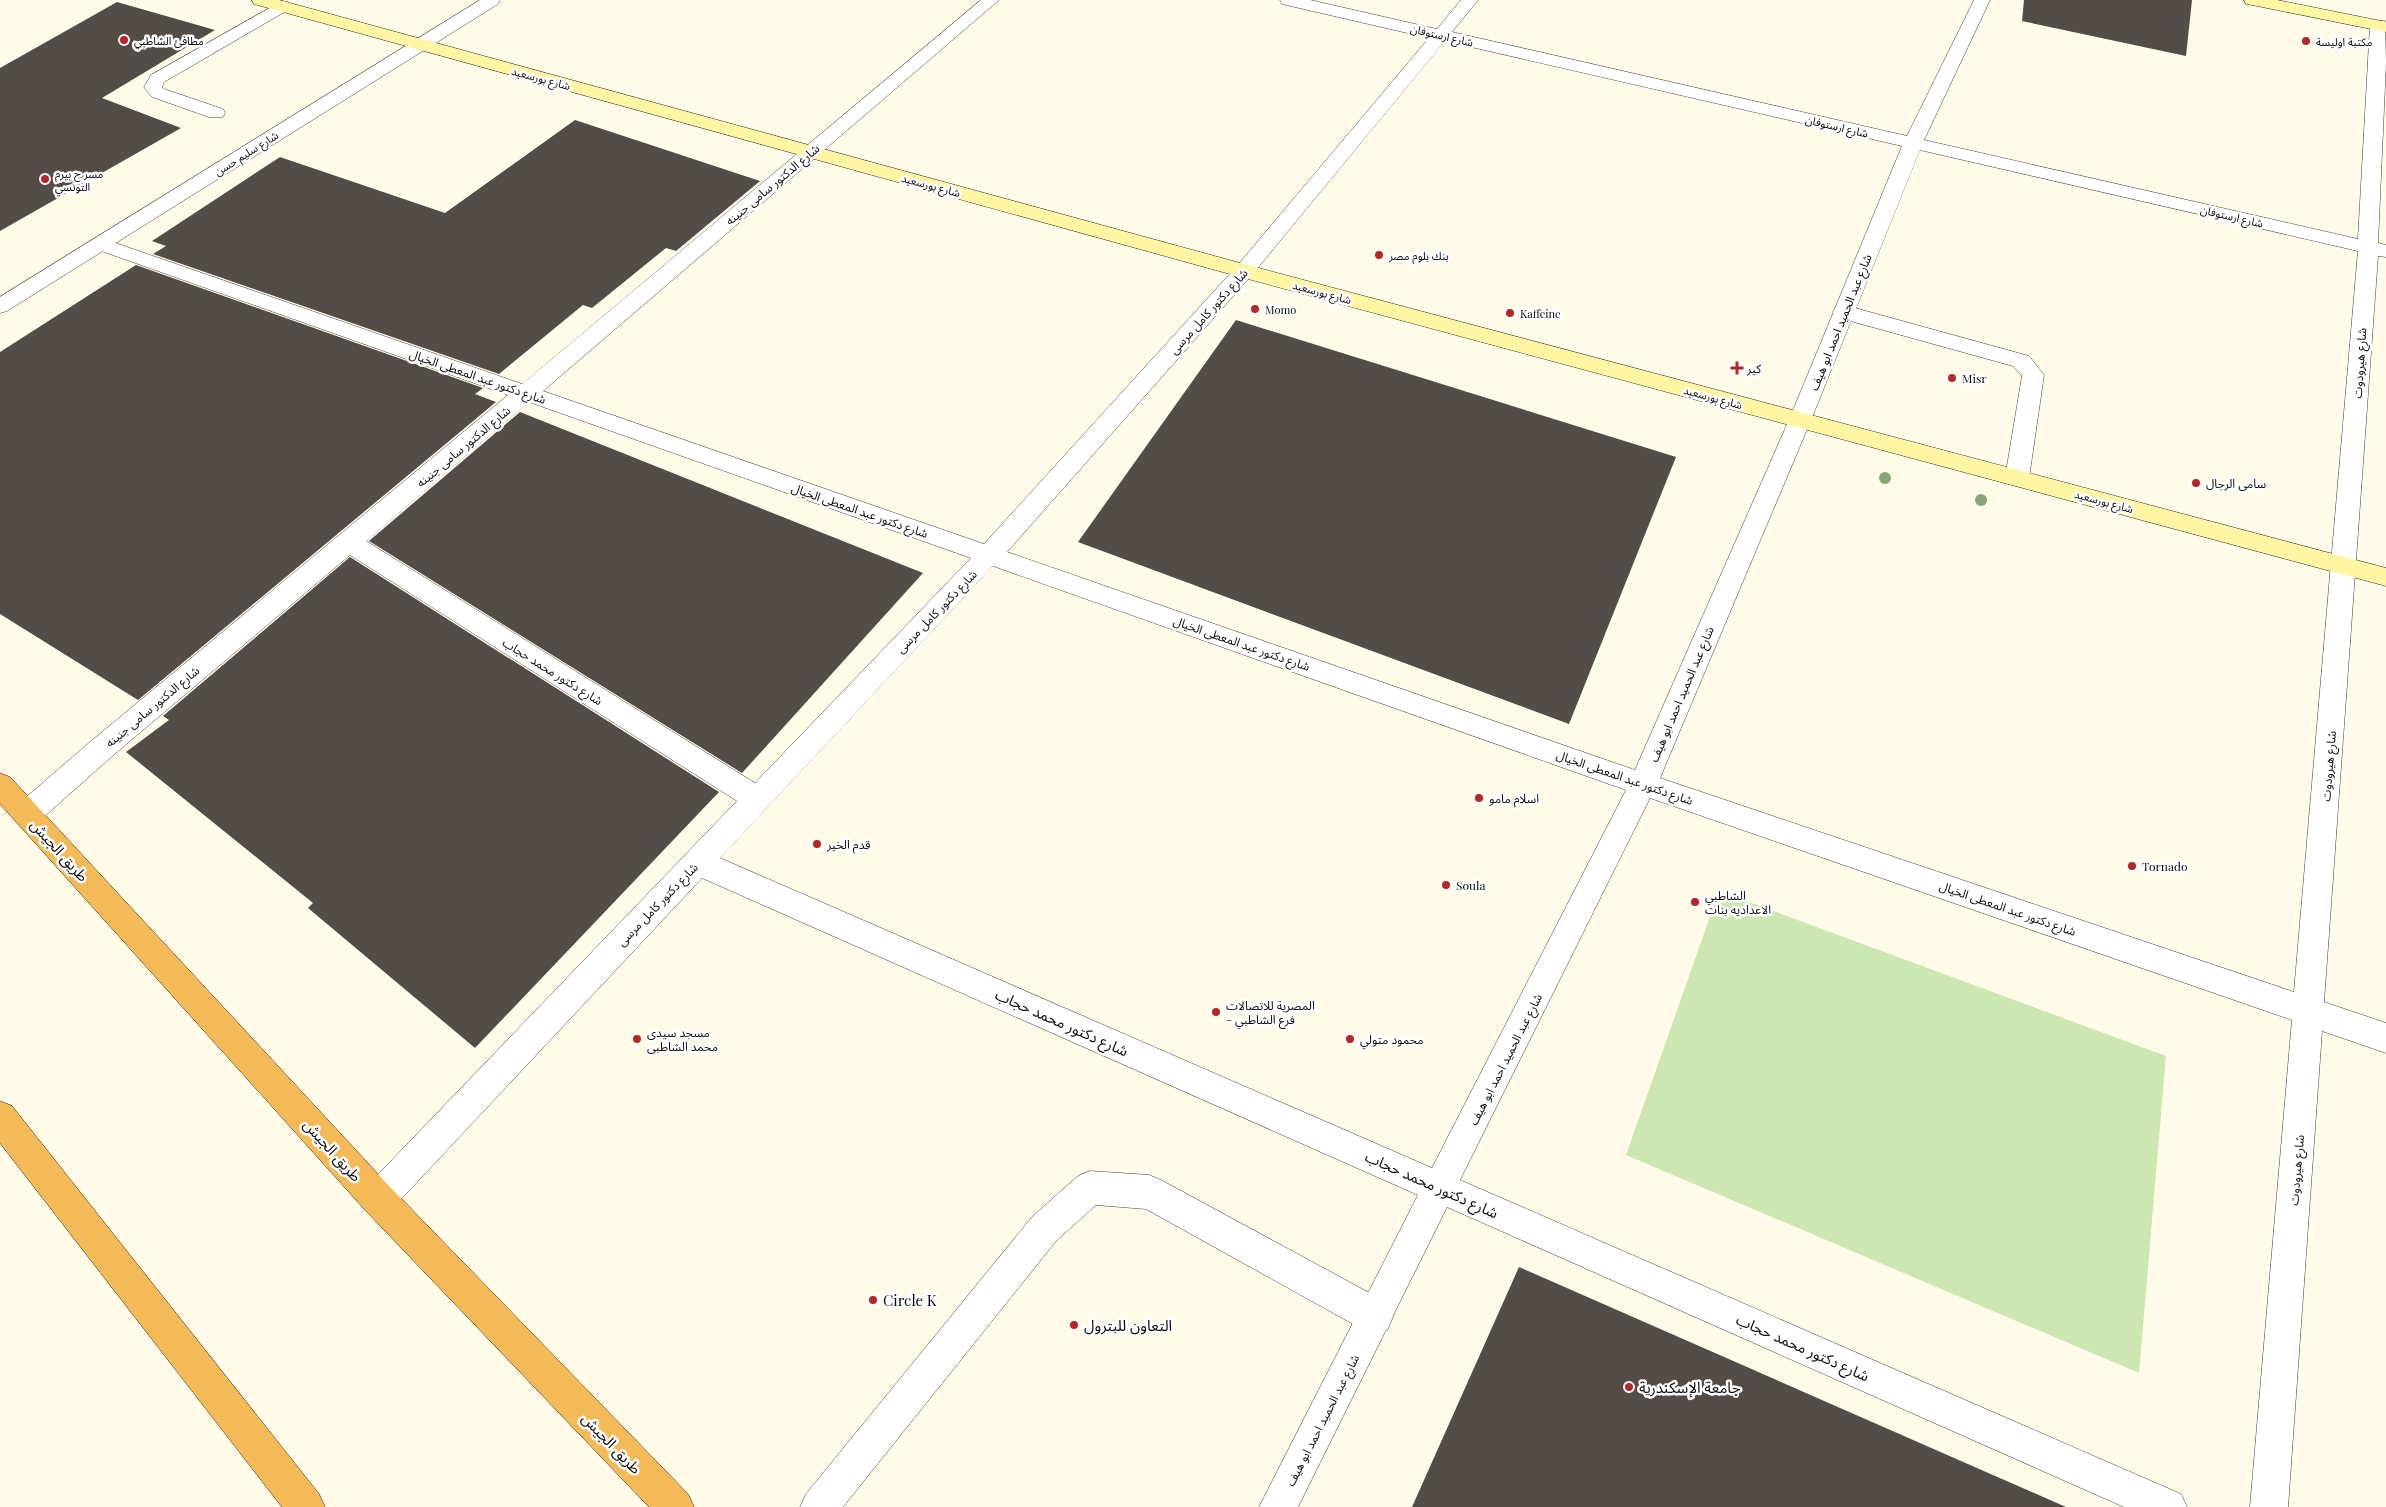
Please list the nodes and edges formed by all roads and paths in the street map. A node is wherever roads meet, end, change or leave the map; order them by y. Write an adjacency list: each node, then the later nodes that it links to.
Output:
1 (260, 0): 8 (main road, شارع بورسعيد)
2 (492, 0): 11 (street, شارع سليم حسن)
3 (991, 0): 14 (street, شارع الدكتور سامى جنينه)
4 (1288, 0): 10 (street, شارع ارستوفان)
5 (1470, 0): 10 (street, شارع دكتور كامل مرسى)
6 (1982, 0): 13 (street, شارع عبد الحميد احمد ابو هيف)
7 (2252, 0): 9 (main road)
8 (282, 6): 11 (main road, شارع بورسعيد); 12 (street)
9 (2382, 26): 16 (street, شارع هيرودوت)
10 (1440, 35): 13 (street, شارع ارستوفان); 17 (street, شارع دكتور كامل مرسى)
11 (421, 44): 14 (main road, شارع بورسعيد); 15 (street, شارع سليم حسن)
12 (216, 112)
13 (1913, 143): 16 (street, شارع ارستوفان); 19 (street, شارع عبد الحميد احمد ابو هيف)
14 (810, 152): 17 (main road, شارع بورسعيد); 20 (street, شارع الدكتور سامى جنينه)
15 (100, 244): 18 (street, شارع سليم حسن); 20 (street, شارع دكتور عبد المعطى الخيال)
16 (2377, 250): 25 (street, شارع هيرودوت)
17 (1244, 271): 21 (main road, شارع بورسعيد); 24 (street, شارع دكتور كامل مرسى)
18 (0, 306)
19 (1844, 312): 21 (street, شارع عبد الحميد احمد ابو هيف); 22 (street)
20 (526, 392): 23 (street, شارع الدكتور سامى جنينه); 24 (street, شارع دكتور عبد المعطى الخيال)
21 (1800, 420): 22 (main road, شارع بورسعيد); 27 (street, شارع عبد الحميد احمد ابو هيف)
22 (2017, 478): 25 (main road, شارع بورسعيد)
23 (349, 542): 29 (street, شارع دكتور محمد حجاب); 30 (street, شارع الدكتور سامى جنينه)
24 (989, 555): 27 (street, شارع دكتور عبد المعطى الخيال); 29 (street, شارع دكتور كامل مرسى)
25 (2344, 566): 26 (main road, شارع بورسعيد); 32 (street, شارع هيرودوت)
26 (2386, 577)
27 (1643, 784): 32 (street, شارع دكتور عبد المعطى الخيال); 35 (street, شارع عبد الحميد احمد ابو هيف)
28 (0, 785): 30 (highway, طريق الجيش)
29 (757, 799): 31 (street, شارع دكتور كامل مرسى)
30 (27, 814): 36 (highway, طريق الجيش)
31 (697, 862): 35 (street, شارع دكتور محمد حجاب); 36 (street, شارع دكتور كامل مرسى)
32 (2308, 1011): 33 (street, شارع دكتور عبد المعطى الخيال); 43 (street, شارع هيرودوت)
33 (2386, 1038)
34 (0, 1117): 38 (highway)
35 (1440, 1188): 37 (street, شارع عبد الحميد احمد ابو هيف); 42 (street, شارع دكتور محمد حجاب)
36 (378, 1199): 39 (highway, طريق الجيش)
37 (1375, 1316): 40 (street); 41 (street, شارع عبد الحميد احمد ابو هيف)
38 (306, 1507)
39 (675, 1507)
40 (819, 1507)
41 (1278, 1507)
42 (2168, 1507)
43 (2269, 1507)

